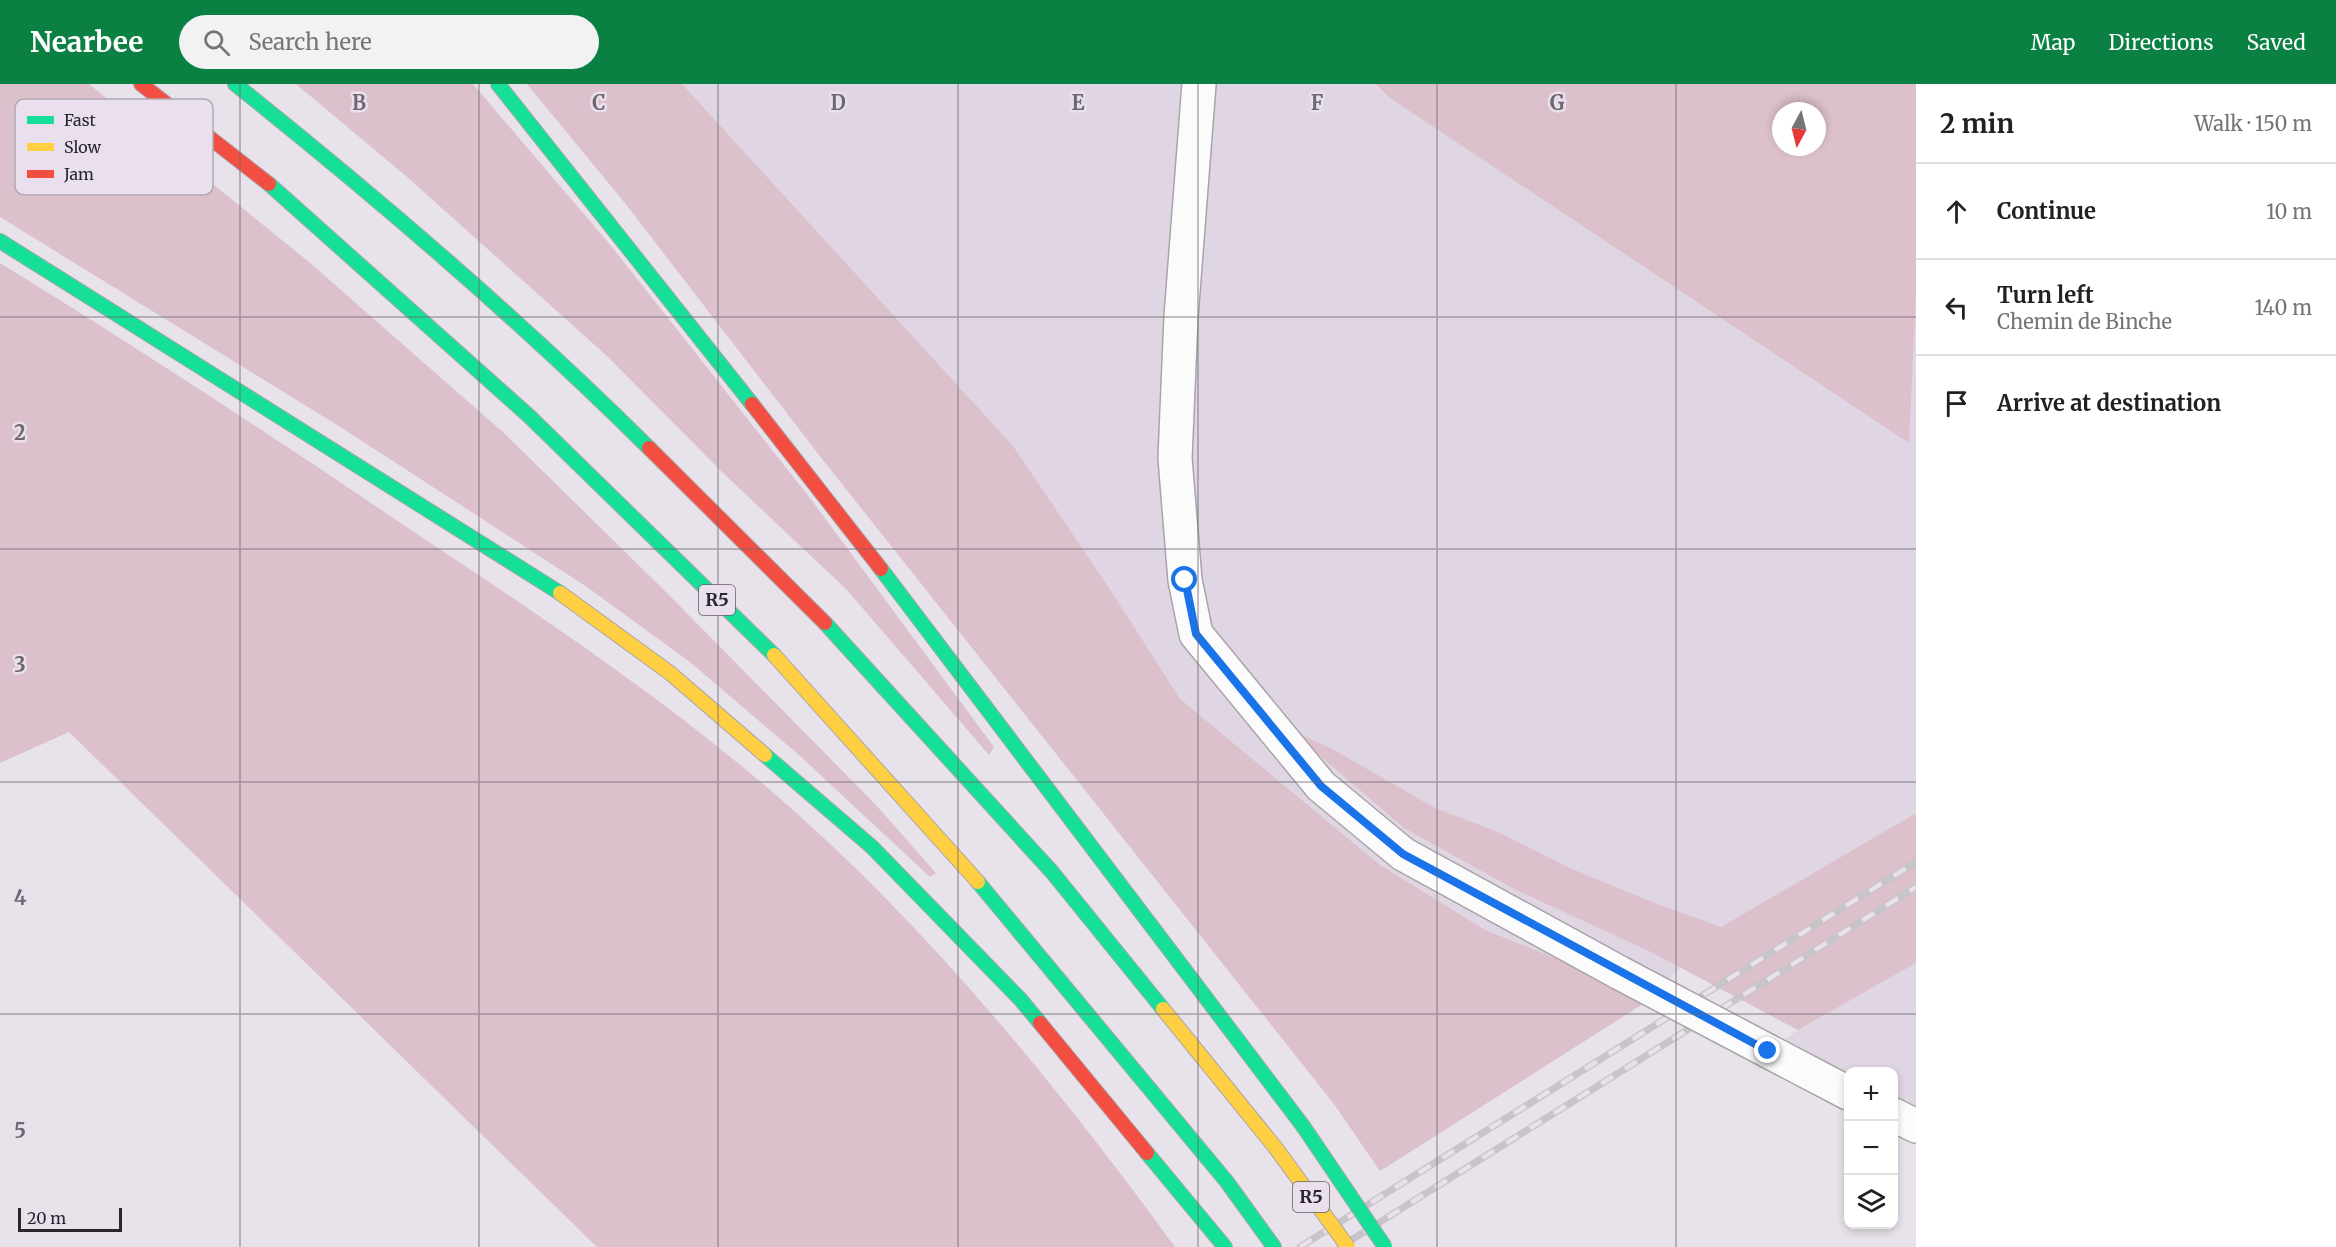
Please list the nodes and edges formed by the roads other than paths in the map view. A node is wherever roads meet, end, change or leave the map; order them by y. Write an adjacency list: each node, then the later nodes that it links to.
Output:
1 (141, 84): 5 (highway, R5)
2 (235, 84): 13 (highway, R5, bridge)
3 (498, 84): 14 (highway, bridge)
4 (1199, 84): 8 (street, bridge)
5 (160, 99)
6 (213, 140): 12 (highway, R5)
7 (0, 241): 11 (highway)
8 (1844, 1091)
9 (1898, 1117): 10 (street)
10 (1916, 1126)
11 (1225, 1247)
12 (1274, 1247)
13 (1348, 1247)
14 (1386, 1247)

